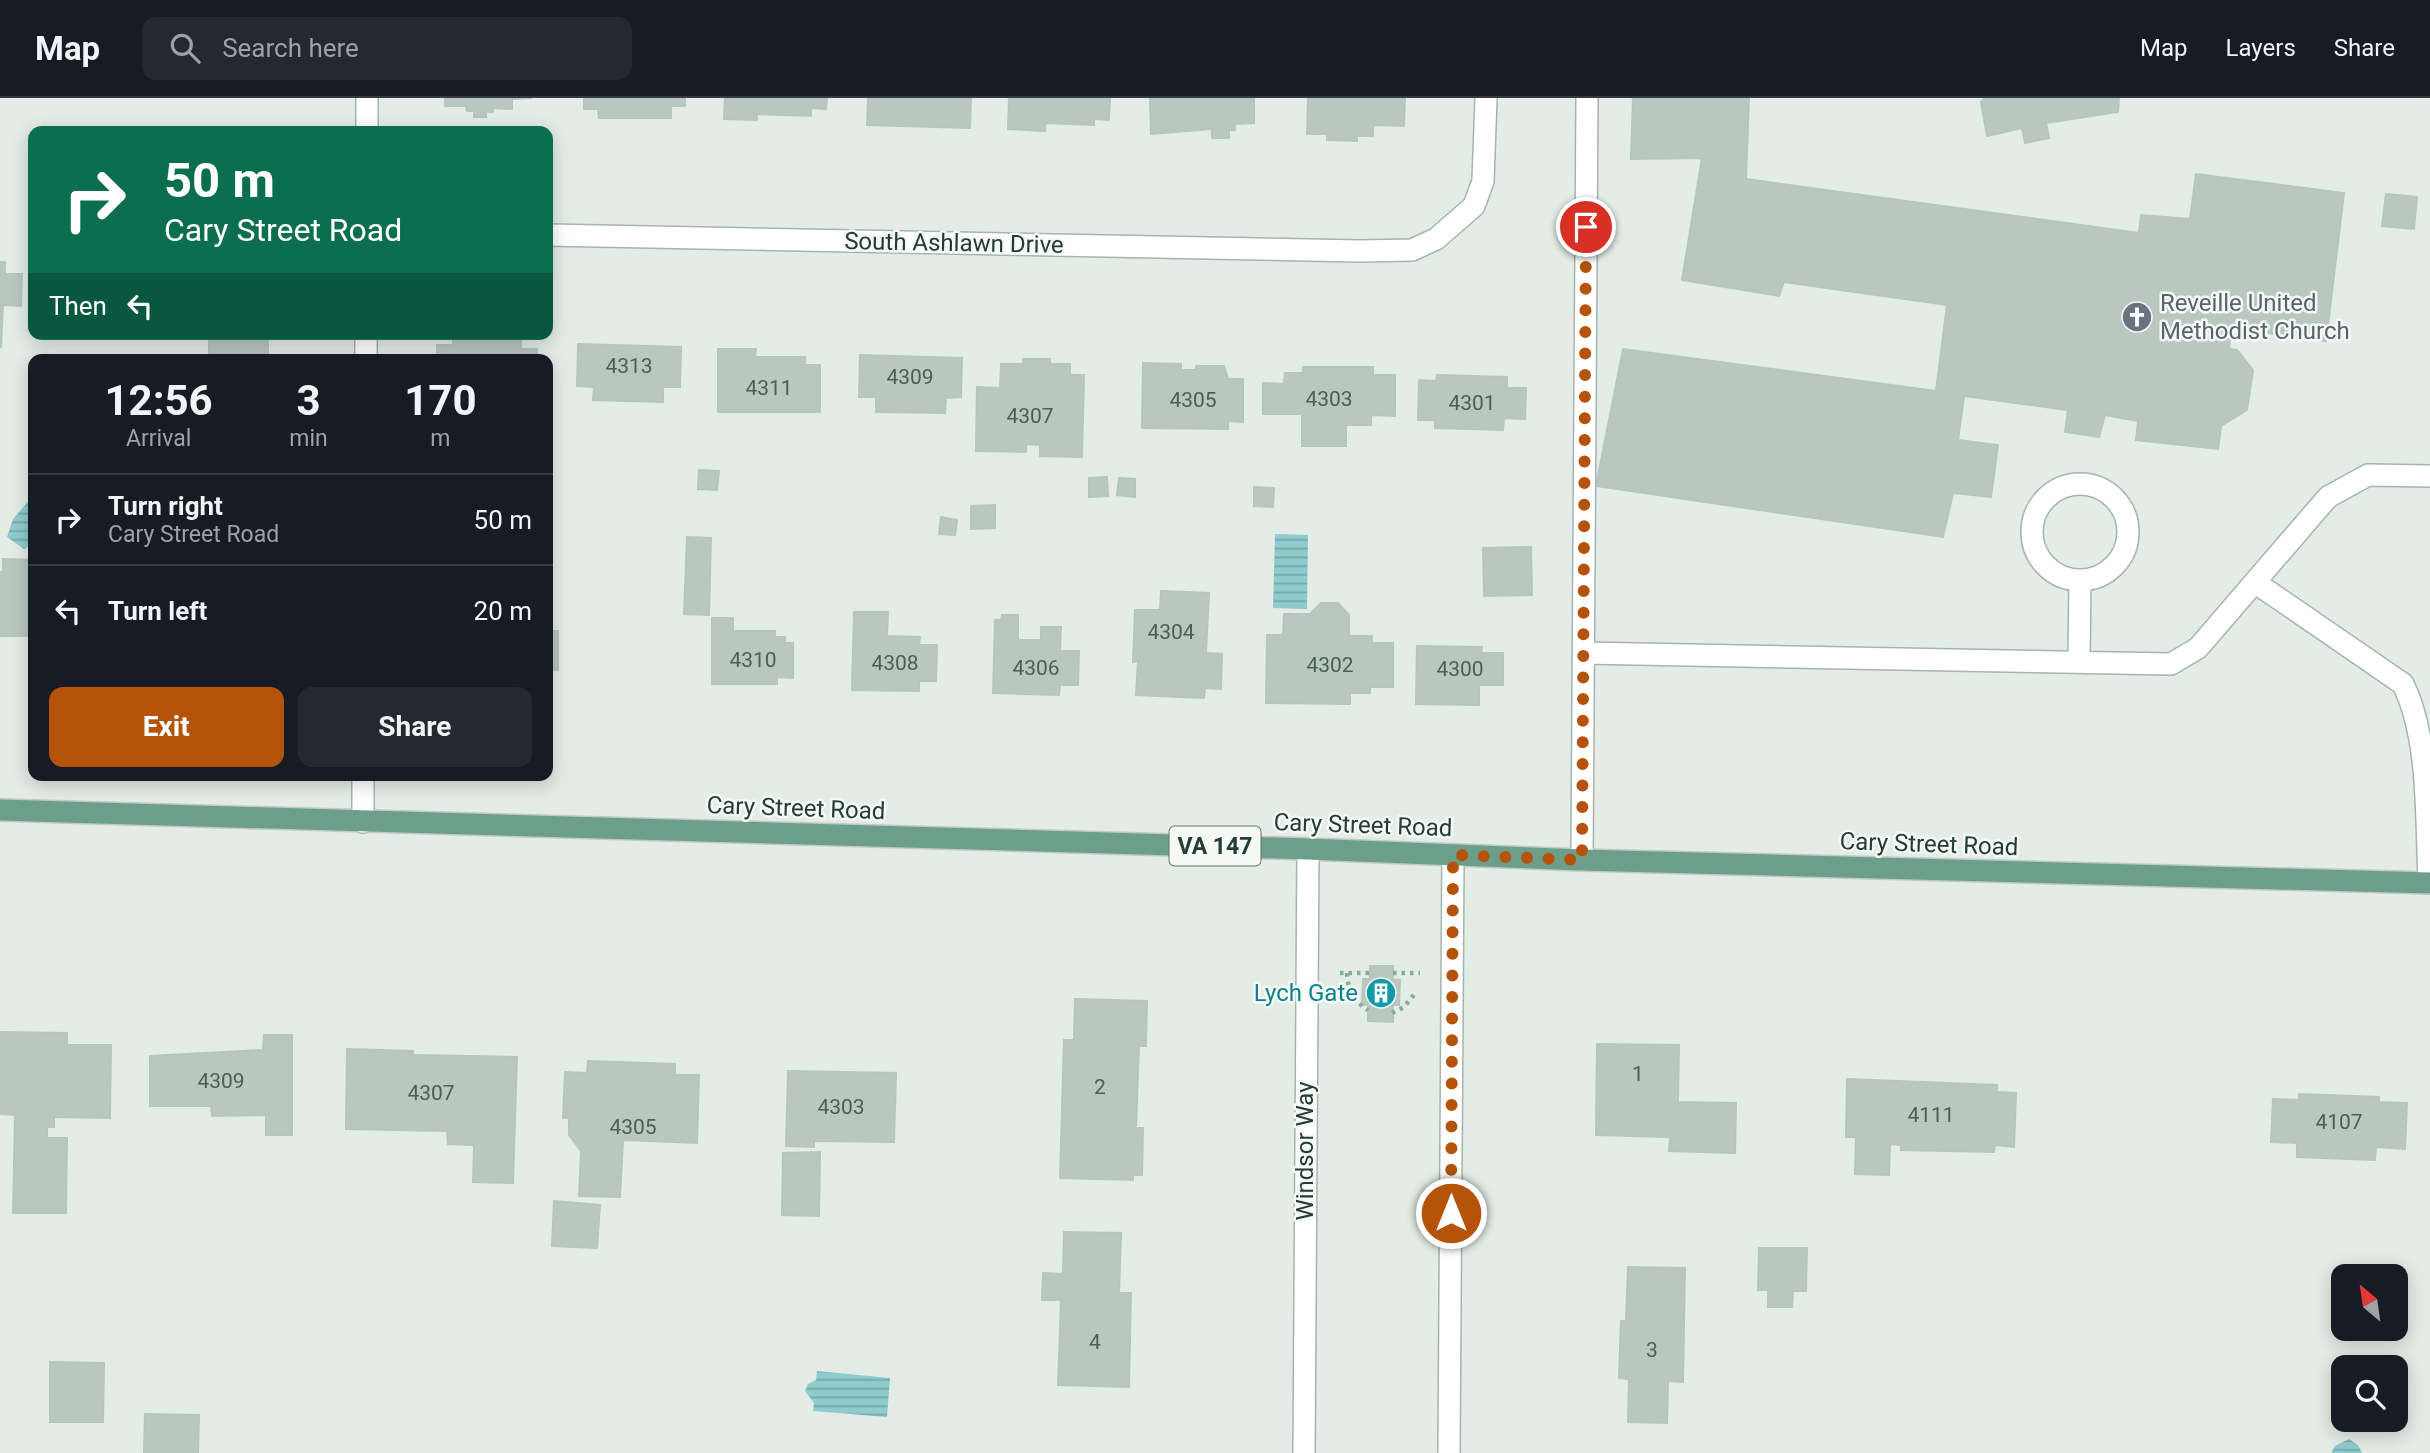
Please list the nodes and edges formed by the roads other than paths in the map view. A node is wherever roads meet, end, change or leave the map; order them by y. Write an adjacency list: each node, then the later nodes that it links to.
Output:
1 (367, 98): 4 (street)
2 (1486, 98): 5 (street, South Ashlawn Drive)
3 (1587, 98): 9 (street)
4 (367, 126)
5 (553, 235)
6 (2430, 476): 8 (street)
7 (2080, 581): 7 (street); 10 (street)
8 (2256, 583): 10 (street); 17 (street)
9 (1584, 653): 10 (street); 16 (street)
10 (2080, 662)
11 (363, 781): 13 (street)
12 (0, 810): 13 (main road, Cary Street Road / VA 147)
13 (363, 822): 14 (main road, Cary Street Road / VA 147)
14 (1308, 849): 15 (main road, Cary Street Road / VA 147); 18 (street, Windsor Way)
15 (1453, 855): 16 (main road, Cary Street Road / VA 147); 19 (street)
16 (1582, 860): 17 (main road, Cary Street Road / VA 147)
17 (2429, 883)
18 (1304, 1453)
19 (1449, 1453)

